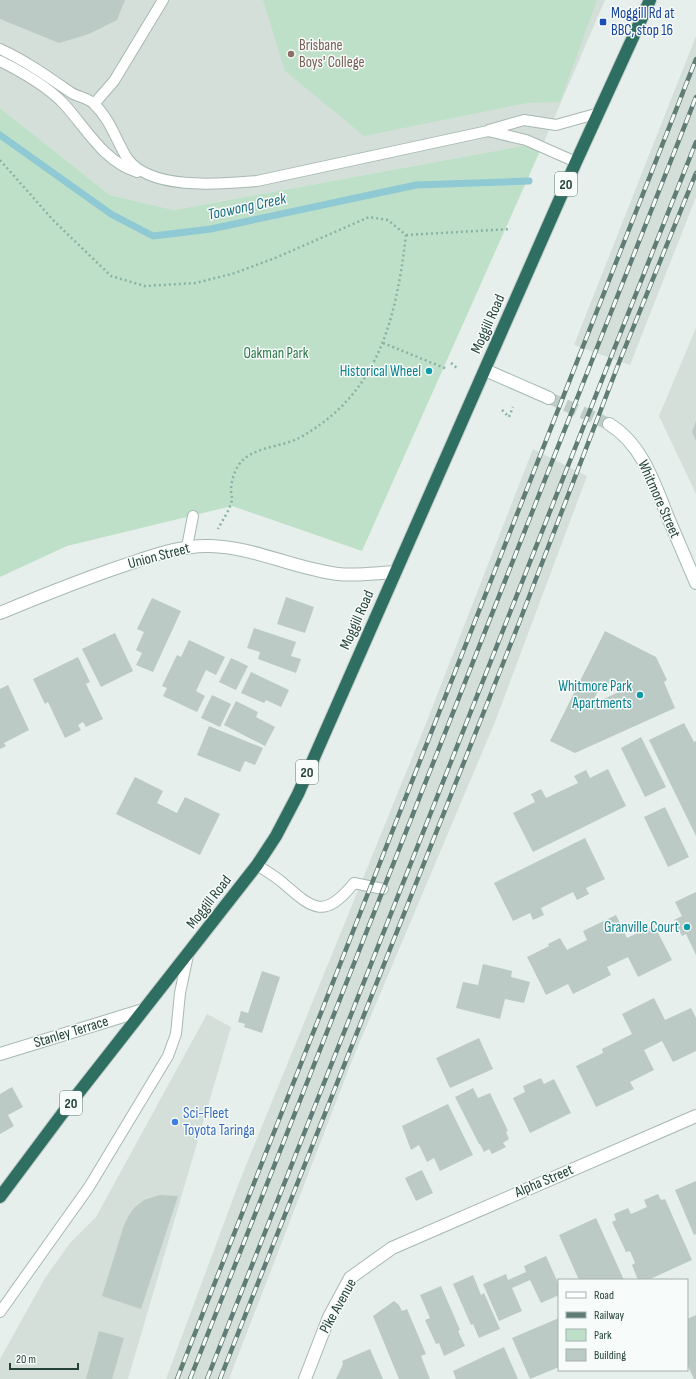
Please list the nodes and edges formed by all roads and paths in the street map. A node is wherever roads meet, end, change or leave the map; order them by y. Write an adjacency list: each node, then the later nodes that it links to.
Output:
1 (163, 0): 5 (lane)
2 (650, 0): 6 (highway, Moggill Road / 20)
3 (0, 49): 5 (lane)
4 (0, 61): 10 (lane)
5 (94, 104): 10 (lane)
6 (599, 113): 7 (lane); 9 (highway, Moggill Road / 20)
7 (484, 131): 9 (lane); 10 (lane)
8 (0, 160): 12 (path)
9 (576, 162): 17 (highway, Moggill Road / 20)
10 (147, 174)
11 (511, 229): 12 (path)
12 (406, 235): 13 (path)
13 (383, 343): 16 (path); 23 (path)
14 (451, 363): 15 (path)
15 (457, 368)
16 (447, 369)
17 (485, 370): 18 (street); 25 (highway, Moggill Road / 20)
18 (549, 398)
19 (513, 407): 20 (path)
20 (502, 410)
21 (609, 424): 26 (street, Whitmore Street)
22 (193, 516): 24 (lane)
23 (210, 546): 24 (street, Union Street); 25 (street, Union Street)
24 (187, 548): 27 (street, Union Street)
25 (395, 572): 28 (highway, Moggill Road / 20)
26 (696, 583)
27 (0, 613)
28 (257, 865): 29 (lane); 30 (highway, Moggill Road / 20)
29 (383, 889)
30 (188, 955): 31 (highway, Moggill Road / 20); 36 (lane)
31 (143, 1010): 32 (street, Stanley Terrace); 34 (highway, Moggill Road / 20)
32 (0, 1054)
33 (696, 1116): 35 (street, Alpha Street)
34 (0, 1198)
35 (392, 1248): 37 (street, Pike Avenue)
36 (0, 1312)
37 (305, 1379)

